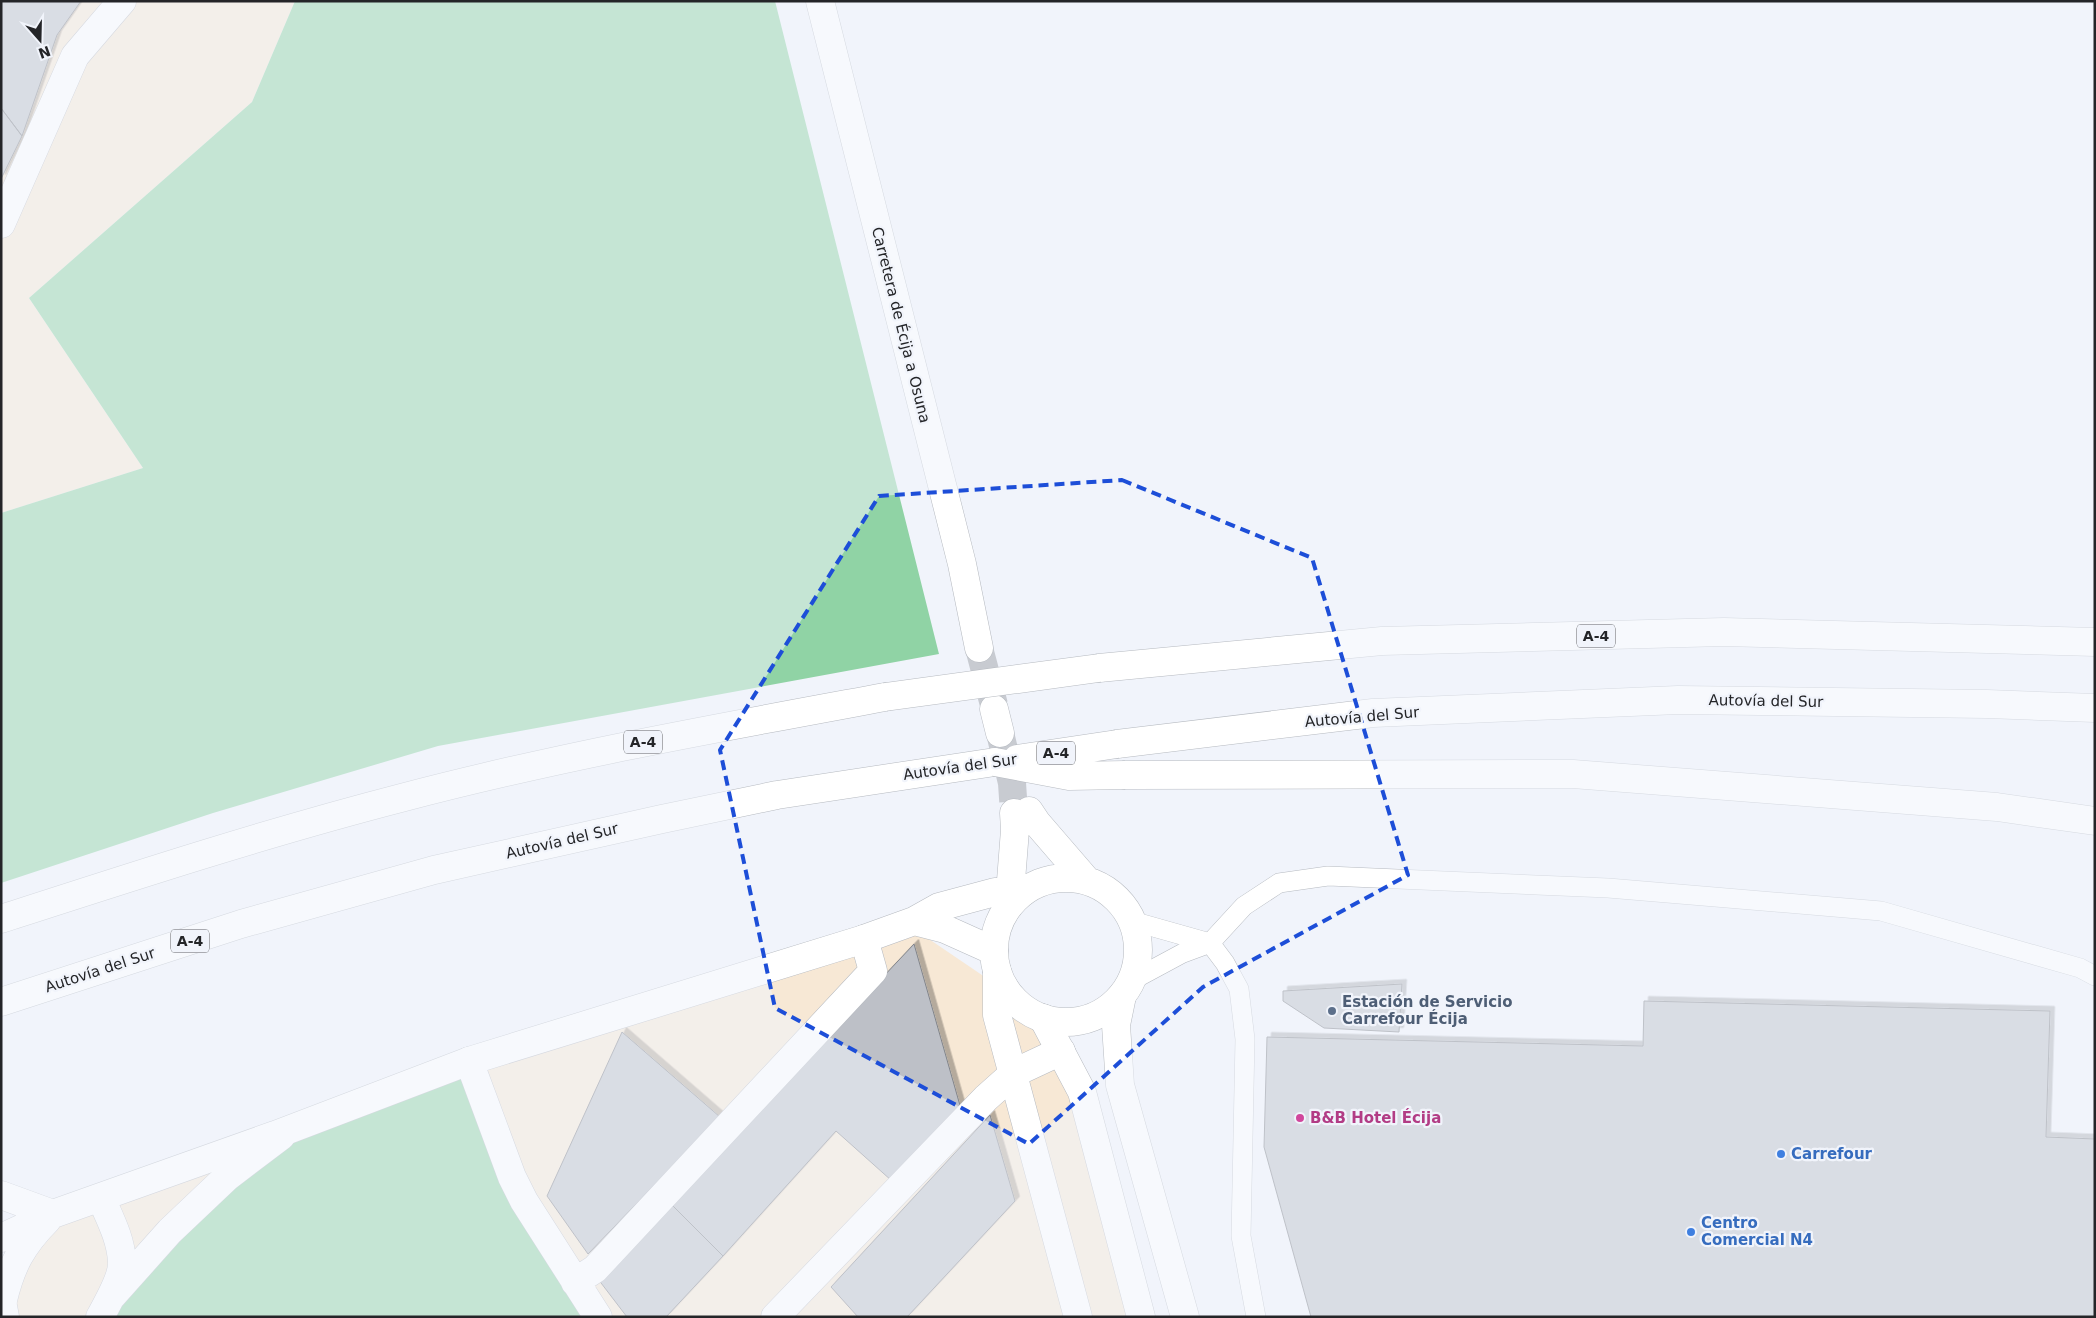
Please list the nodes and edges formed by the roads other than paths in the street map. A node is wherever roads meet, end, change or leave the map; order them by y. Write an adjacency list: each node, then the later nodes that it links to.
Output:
1 (122, 1): 3 (main road)
2 (820, 1): 5 (main road, Carretera de Écija a Osuna)
3 (1, 224)
4 (2095, 642): 11 (main road, A-4, bridge)
5 (979, 648)
6 (2095, 708): 7 (main road, Autovía del Sur / A-4, bridge)
7 (996, 762): 8 (main road, bridge); 19 (main road, Autovía del Sur / A-4)
8 (2095, 821)
9 (1087, 881): 10 (main road); 10 (main road); 13 (main road)
10 (1014, 896): 12 (main road); 16 (main road)
11 (1, 919)
12 (914, 921): 14 (main road); 16 (main road)
13 (1132, 921): 15 (lane); 18 (main road)
14 (864, 939): 22 (main road); 29 (main road)
15 (1210, 943): 17 (lane); 18 (lane); 37 (lane)
16 (995, 961): 20 (main road); 23 (main road)
17 (2095, 976)
18 (1127, 988): 20 (main road); 36 (main road)
19 (7, 1000)
20 (1043, 1018): 21 (main road)
21 (1061, 1051): 23 (main road); 35 (main road)
22 (469, 1061): 24 (main road); 29 (main road)
23 (1014, 1073): 33 (main road); 34 (main road)
24 (290, 1129): 26 (main road); 31 (main road)
25 (1, 1195): 27 (main road)
26 (101, 1198): 27 (main road); 31 (main road)
27 (54, 1214): 28 (main road); 30 (main road)
28 (1, 1238)
29 (575, 1282): 32 (main road)
30 (3, 1304)
31 (106, 1306)
32 (598, 1317)
33 (775, 1317)
34 (1078, 1317)
35 (1141, 1317)
36 (1185, 1317)
37 (1256, 1317)

